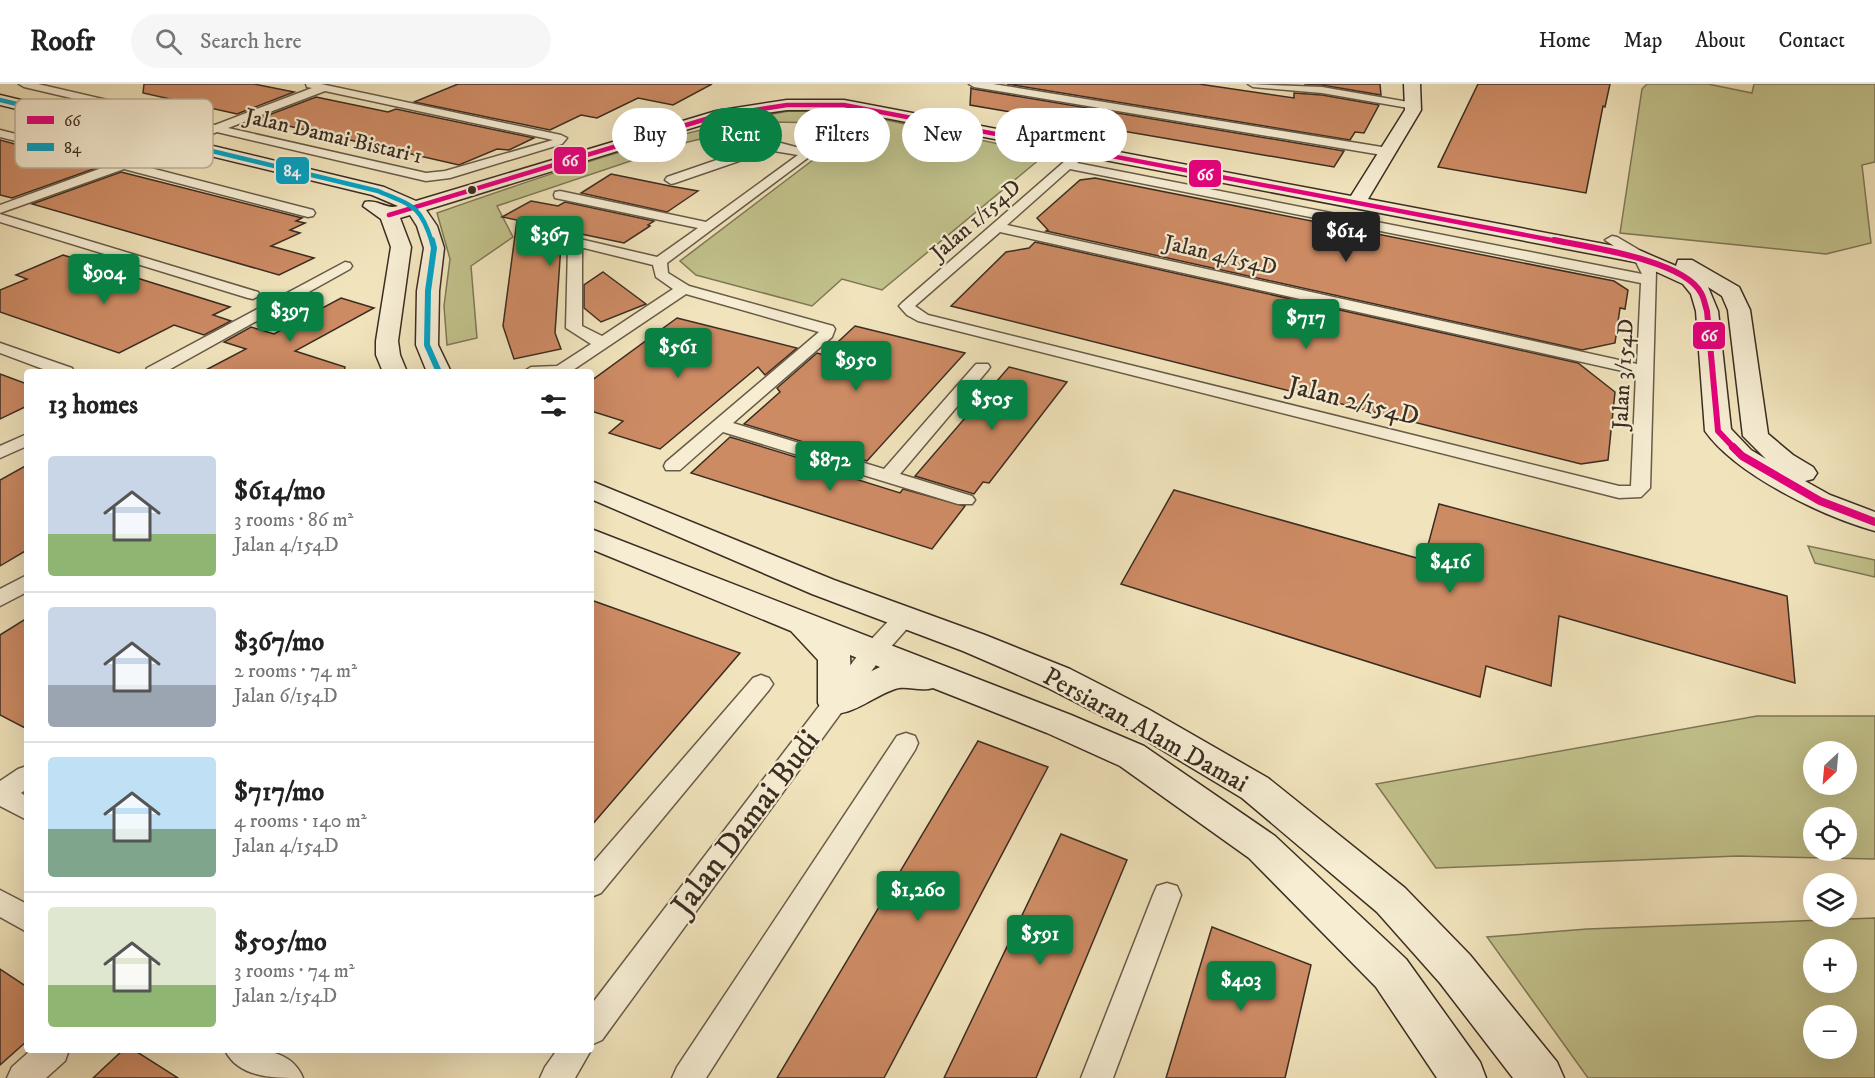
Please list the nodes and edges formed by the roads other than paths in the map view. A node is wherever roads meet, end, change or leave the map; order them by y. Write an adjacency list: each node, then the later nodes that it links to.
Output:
1 (24, 84): 9 (street, Jalan Damai Bistari 1)
2 (305, 84): 7 (street)
3 (1253, 84): 6 (street)
4 (1412, 84): 12 (street)
5 (981, 85): 20 (street)
6 (1322, 87): 12 (street)
7 (323, 88): 15 (street); 15 (street, Jalan Damai Bistari 1)
8 (0, 99): 11 (street)
9 (87, 99)
10 (847, 99): 13 (street); 14 (street); 29 (street)
11 (15, 103)
12 (1414, 106): 20 (street)
13 (995, 126)
14 (995, 128)
15 (214, 129)
16 (0, 133): 17 (street)
17 (15, 137)
18 (1127, 152): 27 (street)
19 (1127, 152): 27 (street)
20 (1388, 152): 27 (street)
21 (213, 153): 29 (street)
22 (1071, 162): 23 (street, Jalan 1/154D)
23 (1068, 165): 34 (street, Jalan 1/154D); 38 (street)
24 (111, 168): 30 (street)
25 (131, 168): 31 (street)
26 (671, 180): 33 (street)
27 (1362, 193): 35 (street); 38 (street)
28 (560, 195): 33 (street)
29 (407, 205): 47 (street); 48 (street)
30 (0, 209)
31 (308, 213)
32 (0, 218): 40 (street)
33 (708, 226): 36 (street)
34 (997, 227): 41 (street, Jalan 1/154D); 50 (street, Jalan 4/154D)
35 (1612, 240): 38 (street); 59 (street)
36 (660, 262): 39 (street); 42 (street)
37 (345, 266): 46 (street)
38 (1645, 268): 50 (street, Jalan 3/154D); 60 (street)
39 (684, 289): 42 (street); 51 (street)
40 (254, 295)
41 (923, 318): 57 (street, Jalan 2/154D)
42 (602, 343): 49 (street)
43 (0, 348): 45 (street)
44 (982, 367): 55 (street)
45 (58, 369)
46 (158, 369)
47 (394, 369)
48 (438, 369)
49 (563, 369)
50 (1645, 371): 57 (street, Jalan 3/154D)
51 (720, 425): 54 (street); 55 (street)
52 (24, 441): 53 (street)
53 (0, 453)
54 (673, 466)
55 (888, 476): 58 (street)
56 (594, 490): 64 (street, Persiaran Alam Damai)
57 (1634, 493)
58 (965, 500)
59 (1875, 503)
60 (1875, 522)
61 (594, 539): 65 (street, Persiaran Alam Damai)
62 (24, 584): 63 (street)
63 (0, 598)
64 (904, 618): 66 (street, Jalan Damai Budi); 88 (street, Persiaran Alam Damai)
65 (798, 622): 66 (street, Persiaran Alam Damai); 69 (street)
66 (873, 652): 67 (street, Persiaran Alam Damai); 69 (street, Jalan Damai Budi)
67 (952, 683): 69 (street); 87 (street, Persiaran Alam Damai)
68 (761, 684): 74 (street)
69 (835, 703): 78 (street, Jalan Damai Budi)
70 (906, 743): 85 (street)
71 (24, 778): 72 (street)
72 (0, 795): 73 (street)
73 (24, 807)
74 (594, 881)
75 (1167, 895): 86 (street)
76 (0, 902): 77 (street)
77 (24, 917)
78 (594, 1026)
79 (51, 1053): 82 (street)
80 (245, 1053): 83 (street)
81 (574, 1053): 84 (street)
82 (23, 1078)
83 (287, 1078)
84 (556, 1078)
85 (688, 1078)
86 (1097, 1078)
87 (1464, 1078)
88 (1541, 1078)

